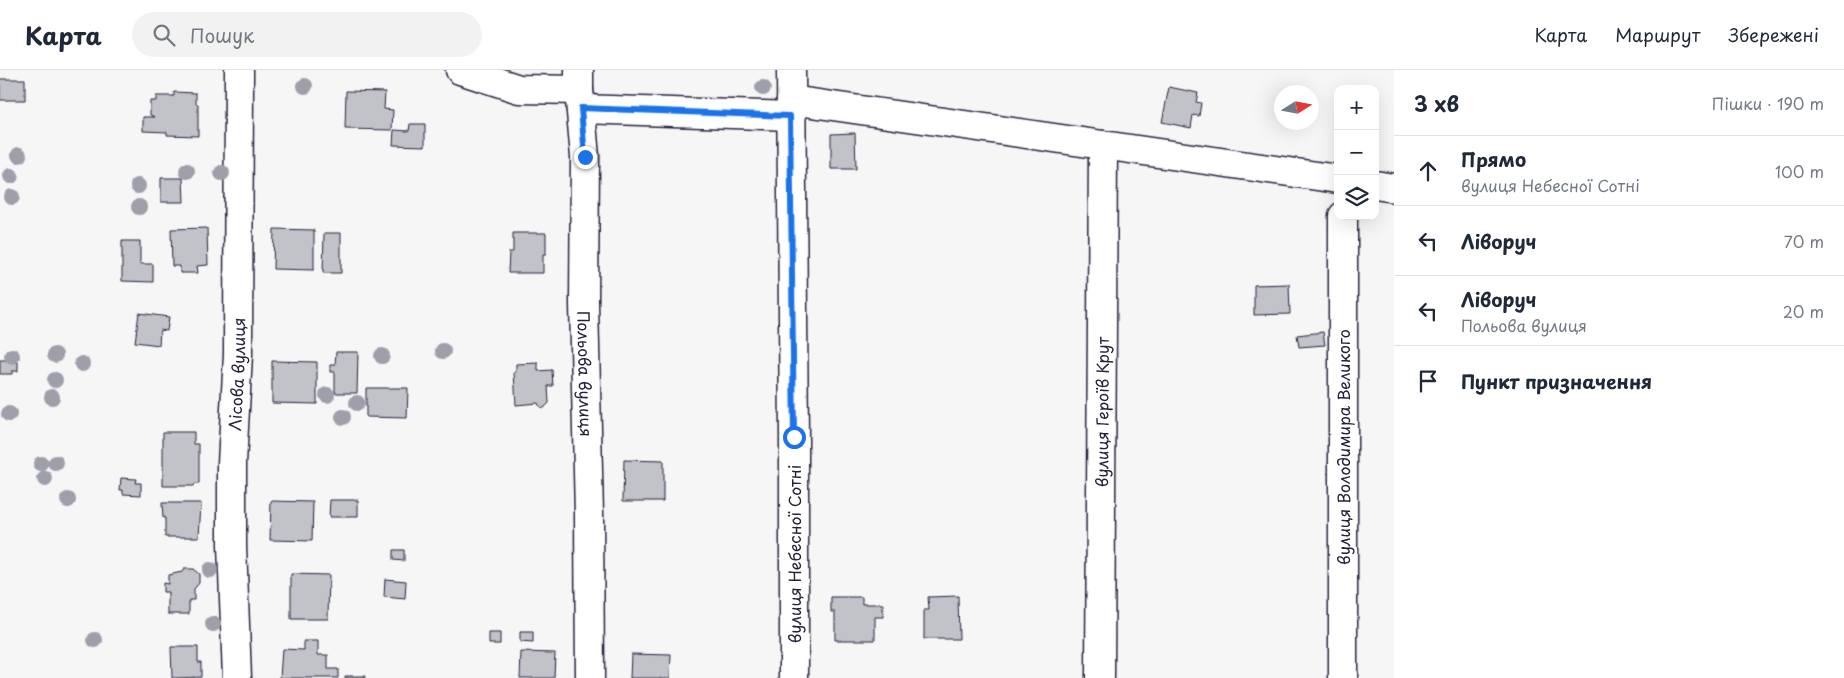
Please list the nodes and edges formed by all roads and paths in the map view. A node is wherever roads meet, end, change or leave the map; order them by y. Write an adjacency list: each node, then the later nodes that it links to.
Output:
1 (239, 70): 11 (street, Лісова вулиця)
2 (460, 70): 4 (street)
3 (791, 70): 5 (street, вулиця Небесної Сотні)
4 (580, 89): 5 (street); 12 (street, Польова вулиця)
5 (791, 108): 6 (street); 13 (street, вулиця Небесної Сотні)
6 (1103, 145): 7 (street); 14 (street, вулиця Героїв Крут)
7 (1334, 177)
8 (1379, 186): 9 (street)
9 (1394, 188)
10 (1343, 220): 15 (street, вулиця Володимира Великого)
11 (237, 678)
12 (590, 678)
13 (794, 678)
14 (1100, 678)
15 (1343, 678)

